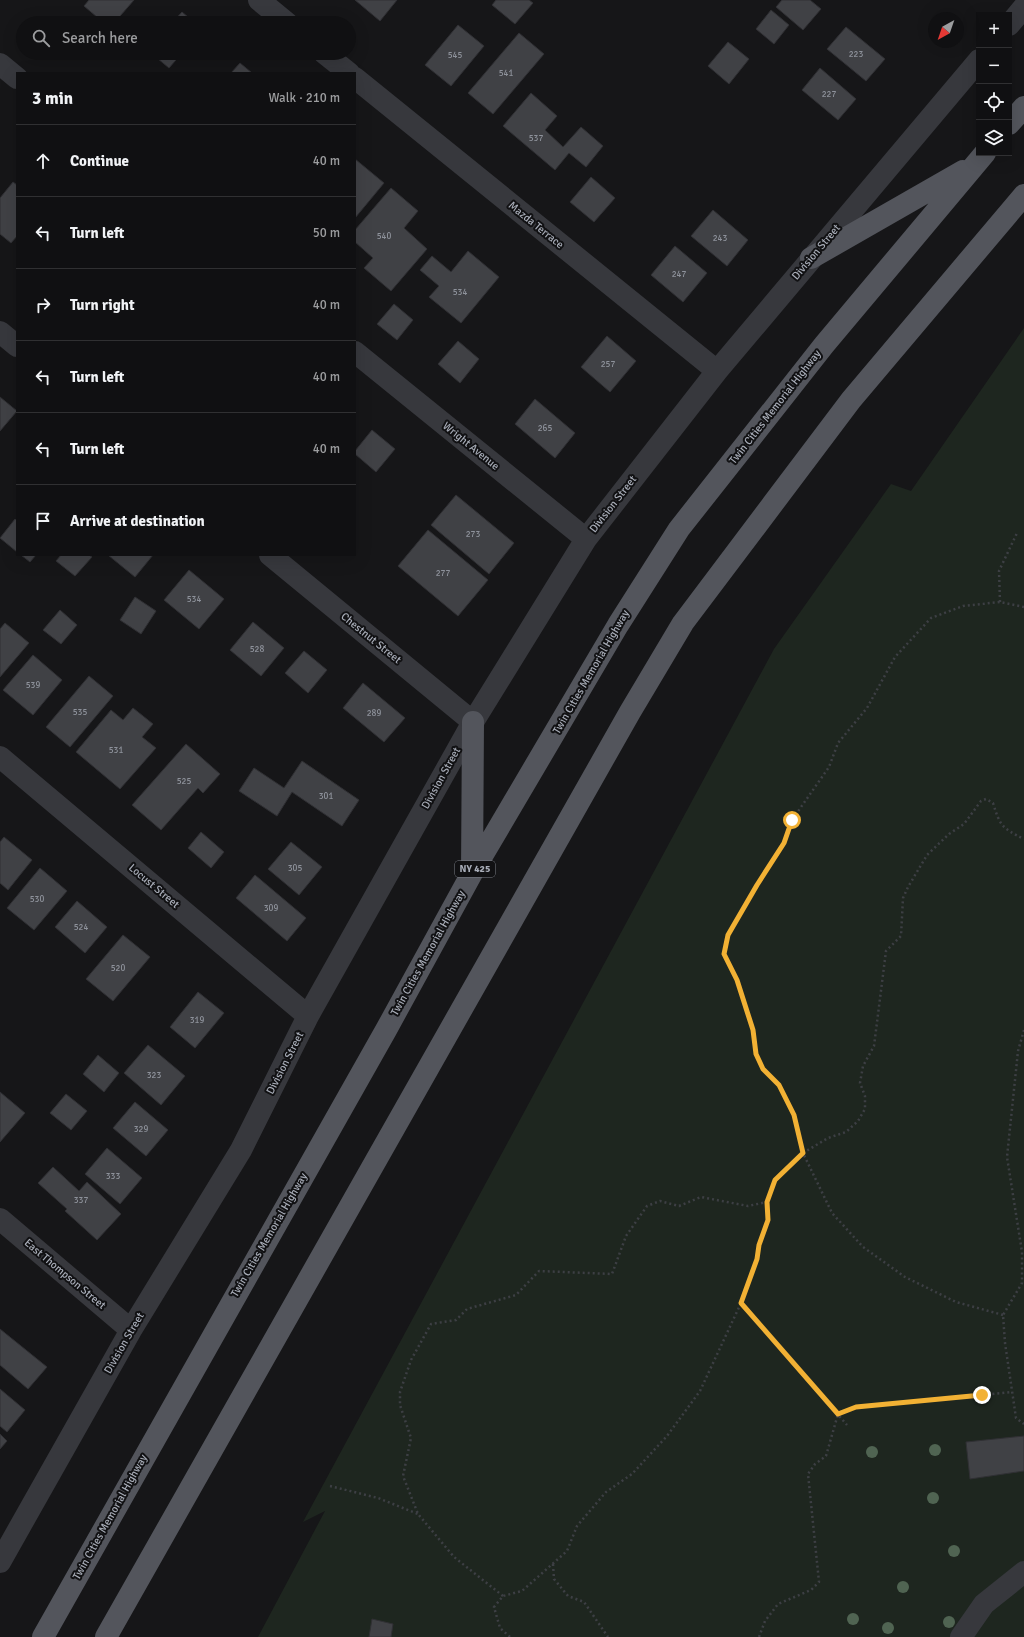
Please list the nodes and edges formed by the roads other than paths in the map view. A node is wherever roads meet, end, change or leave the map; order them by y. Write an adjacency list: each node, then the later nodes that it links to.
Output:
1 (259, 0): 3 (street)
2 (1024, 7): 4 (street)
3 (278, 16)
4 (1012, 21)
5 (333, 60): 8 (street)
6 (0, 64): 9 (street)
7 (976, 64): 15 (street, Division Street)
8 (348, 72)
9 (16, 77)
10 (356, 79): 19 (street, Mazda Terrace)
11 (1024, 107): 12 (main road)
12 (1012, 121)
13 (980, 159): 15 (main road); 24 (main road, Twin Cities Memorial Highway / NY 425)
14 (1024, 195): 31 (main road)
15 (811, 258): 19 (street, Division Street)
16 (0, 332): 17 (street)
17 (16, 345)
18 (356, 353): 20 (street, Wright Avenue)
19 (717, 371): 20 (street, Division Street)
20 (586, 539): 22 (street, Division Street)
21 (271, 556): 22 (street, Chestnut Street)
22 (473, 722): 24 (main road); 25 (street, Division Street)
23 (0, 757): 25 (street, Locust Street)
24 (472, 873): 30 (main road, Twin Cities Memorial Highway / NY 425)
25 (308, 1016): 27 (street, Division Street)
26 (0, 1218): 27 (street, East Thompson Street)
27 (131, 1330): 28 (street, Division Street)
28 (0, 1562)
29 (1024, 1572): 32 (street)
30 (43, 1637)
31 (106, 1637)
32 (961, 1637)

